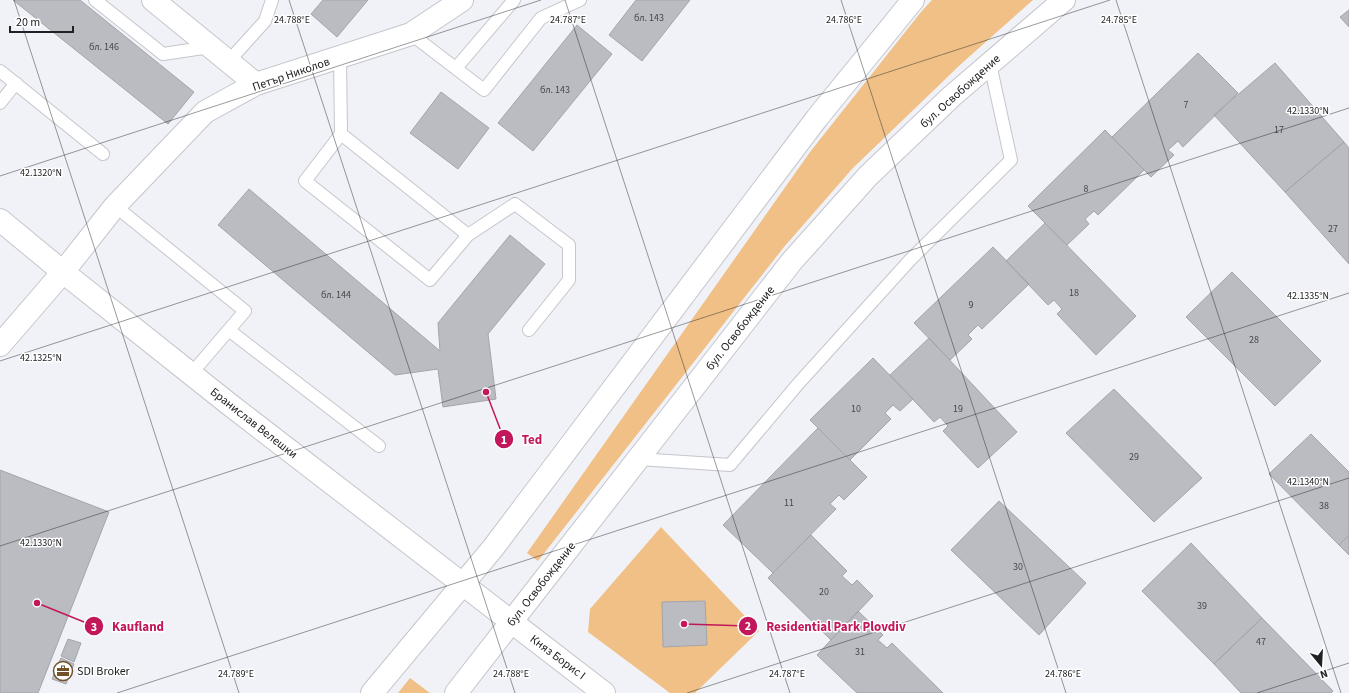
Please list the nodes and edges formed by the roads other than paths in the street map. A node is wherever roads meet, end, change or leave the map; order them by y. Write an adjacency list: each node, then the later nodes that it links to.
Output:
1 (95, 0): 10 (lane)
2 (153, 0): 10 (main road)
3 (272, 0): 12 (lane)
4 (462, 0): 9 (main road, Петър Николов)
5 (514, 0): 14 (lane)
6 (580, 0): 14 (lane)
7 (913, 0): 31 (main road)
8 (1064, 0): 13 (main road, бул. Освобождение)
9 (411, 34): 11 (main road, Петър Николов); 14 (lane)
10 (210, 47): 12 (main road)
11 (340, 57): 17 (main road, Петър Николов); 19 (lane)
12 (228, 62): 17 (main road)
13 (990, 64): 30 (main road, бул. Освобождение); 30 (lane)
14 (456, 68)
15 (0, 71): 16 (lane)
16 (16, 84): 18 (lane); 20 (lane)
17 (256, 84): 21 (main road, Петър Николов)
18 (0, 103)
19 (341, 134): 23 (lane); 23 (lane)
20 (103, 154)
21 (115, 206): 24 (main road, Петър Николов); 26 (lane)
22 (0, 220): 24 (main road, Бранислав Велешки)
23 (468, 235): 25 (lane)
24 (63, 272): 27 (main road, Петър Николов); 28 (main road, Бранислав Велешки)
25 (529, 330)
26 (230, 331): 28 (lane); 29 (lane)
27 (0, 345)
28 (191, 374): 31 (main road, Бранислав Велешки)
29 (379, 446)
30 (638, 458): 32 (main road, бул. Освобождение)
31 (463, 584): 32 (main road, Бранислав Велешки); 33 (main road)
32 (512, 622): 34 (main road, бул. Освобождение); 35 (main road, Княз Борис I)
33 (372, 693)
34 (456, 693)
35 (604, 693)

